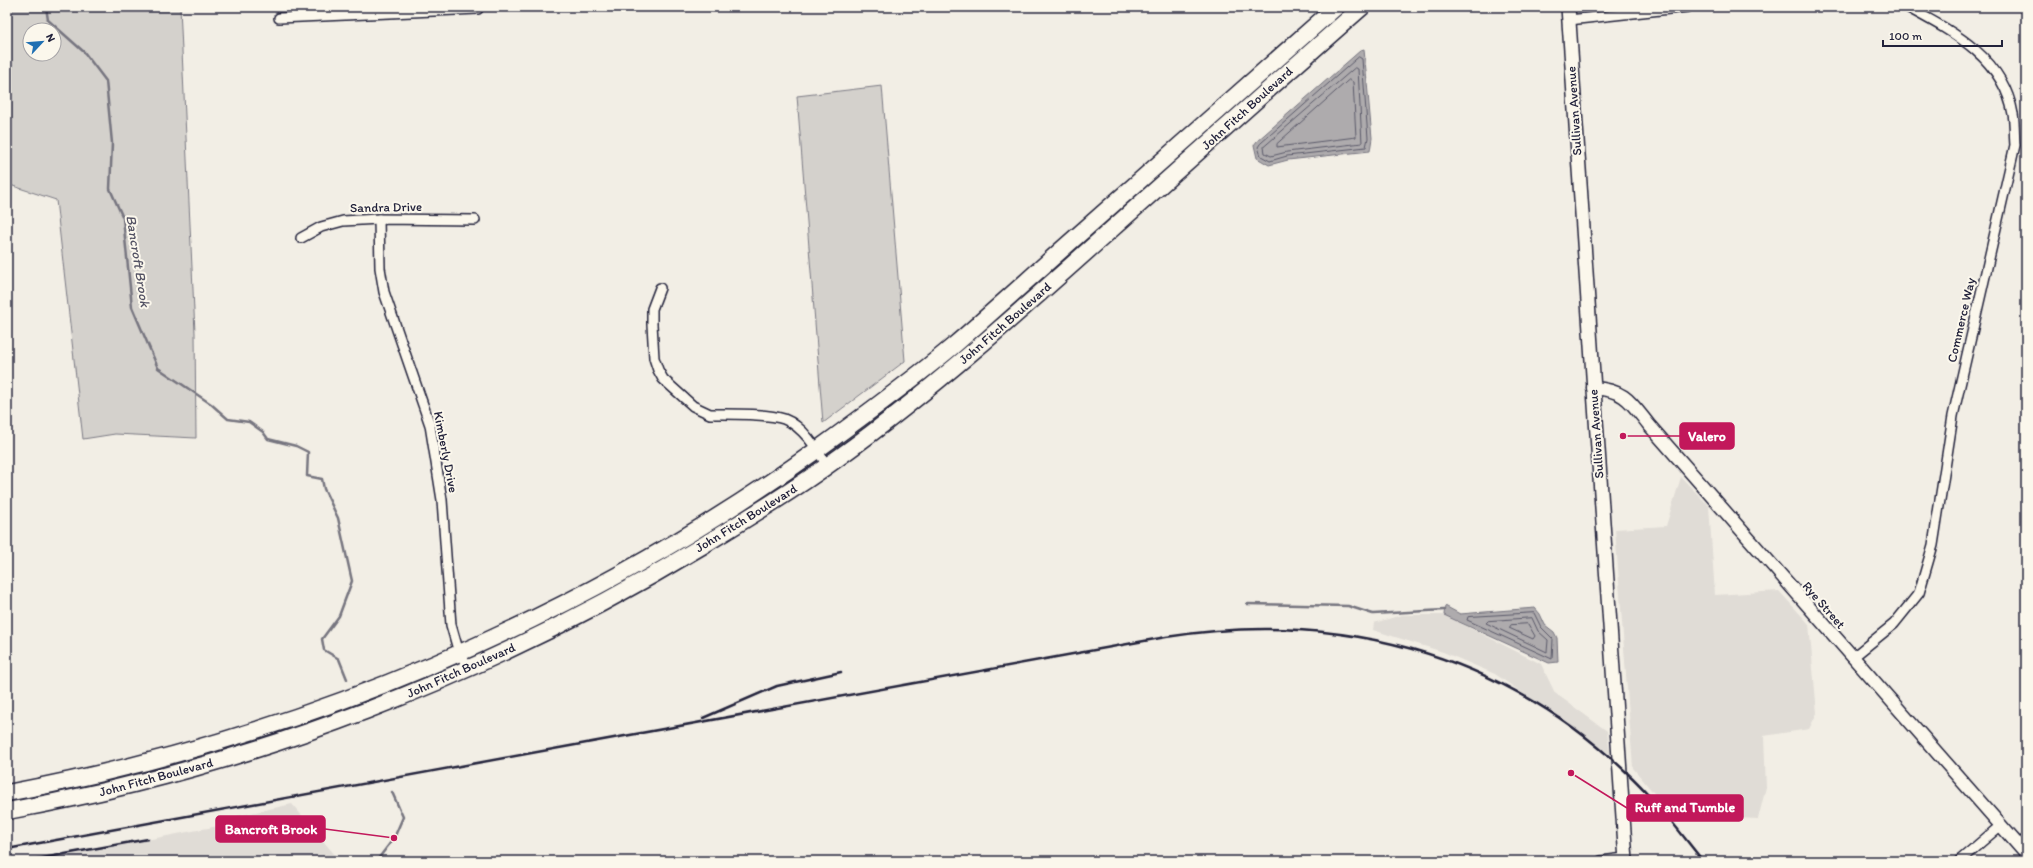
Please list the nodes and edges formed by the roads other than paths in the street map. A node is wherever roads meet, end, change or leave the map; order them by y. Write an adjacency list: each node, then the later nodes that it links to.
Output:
1 (1336, 7): 11 (highway, John Fitch Boulevard)
2 (1362, 7): 13 (highway, John Fitch Boulevard)
3 (1688, 7): 7 (street)
4 (1907, 7): 23 (street, Commerce Way)
5 (478, 9): 6 (street)
6 (395, 10): 8 (street)
7 (1568, 14): 15 (main road, Sullivan Avenue)
8 (279, 18)
9 (379, 219): 10 (street, Sandra Drive); 12 (street, Sandra Drive); 22 (street, Kimberly Drive)
10 (475, 220)
11 (1087, 227): 13 (highway); 16 (highway, John Fitch Boulevard)
12 (301, 238)
13 (1099, 241): 17 (highway, John Fitch Boulevard)
14 (660, 288): 16 (street)
15 (1593, 388): 23 (street, Rye Street); 31 (main road, Sullivan Avenue)
16 (817, 450): 17 (street); 18 (highway, John Fitch Boulevard)
17 (827, 466): 19 (highway, John Fitch Boulevard)
18 (657, 553): 19 (highway); 20 (highway, John Fitch Boulevard)
19 (666, 568): 21 (highway, John Fitch Boulevard)
20 (558, 606): 21 (highway); 22 (highway, John Fitch Boulevard)
21 (566, 622): 24 (highway, John Fitch Boulevard)
22 (460, 653): 24 (street, Kimberly Drive); 25 (highway, John Fitch Boulevard)
23 (1852, 658): 29 (street, Rye Street)
24 (468, 669): 26 (highway, John Fitch Boulevard)
25 (225, 739): 26 (highway); 27 (highway, John Fitch Boulevard)
26 (230, 758): 28 (highway, John Fitch Boulevard)
27 (7, 793)
28 (7, 812)
29 (2000, 826): 30 (street, Rye Street); 33 (street)
30 (2026, 854)
31 (1626, 860): 32 (street)
32 (1601, 861)
33 (1959, 861)

